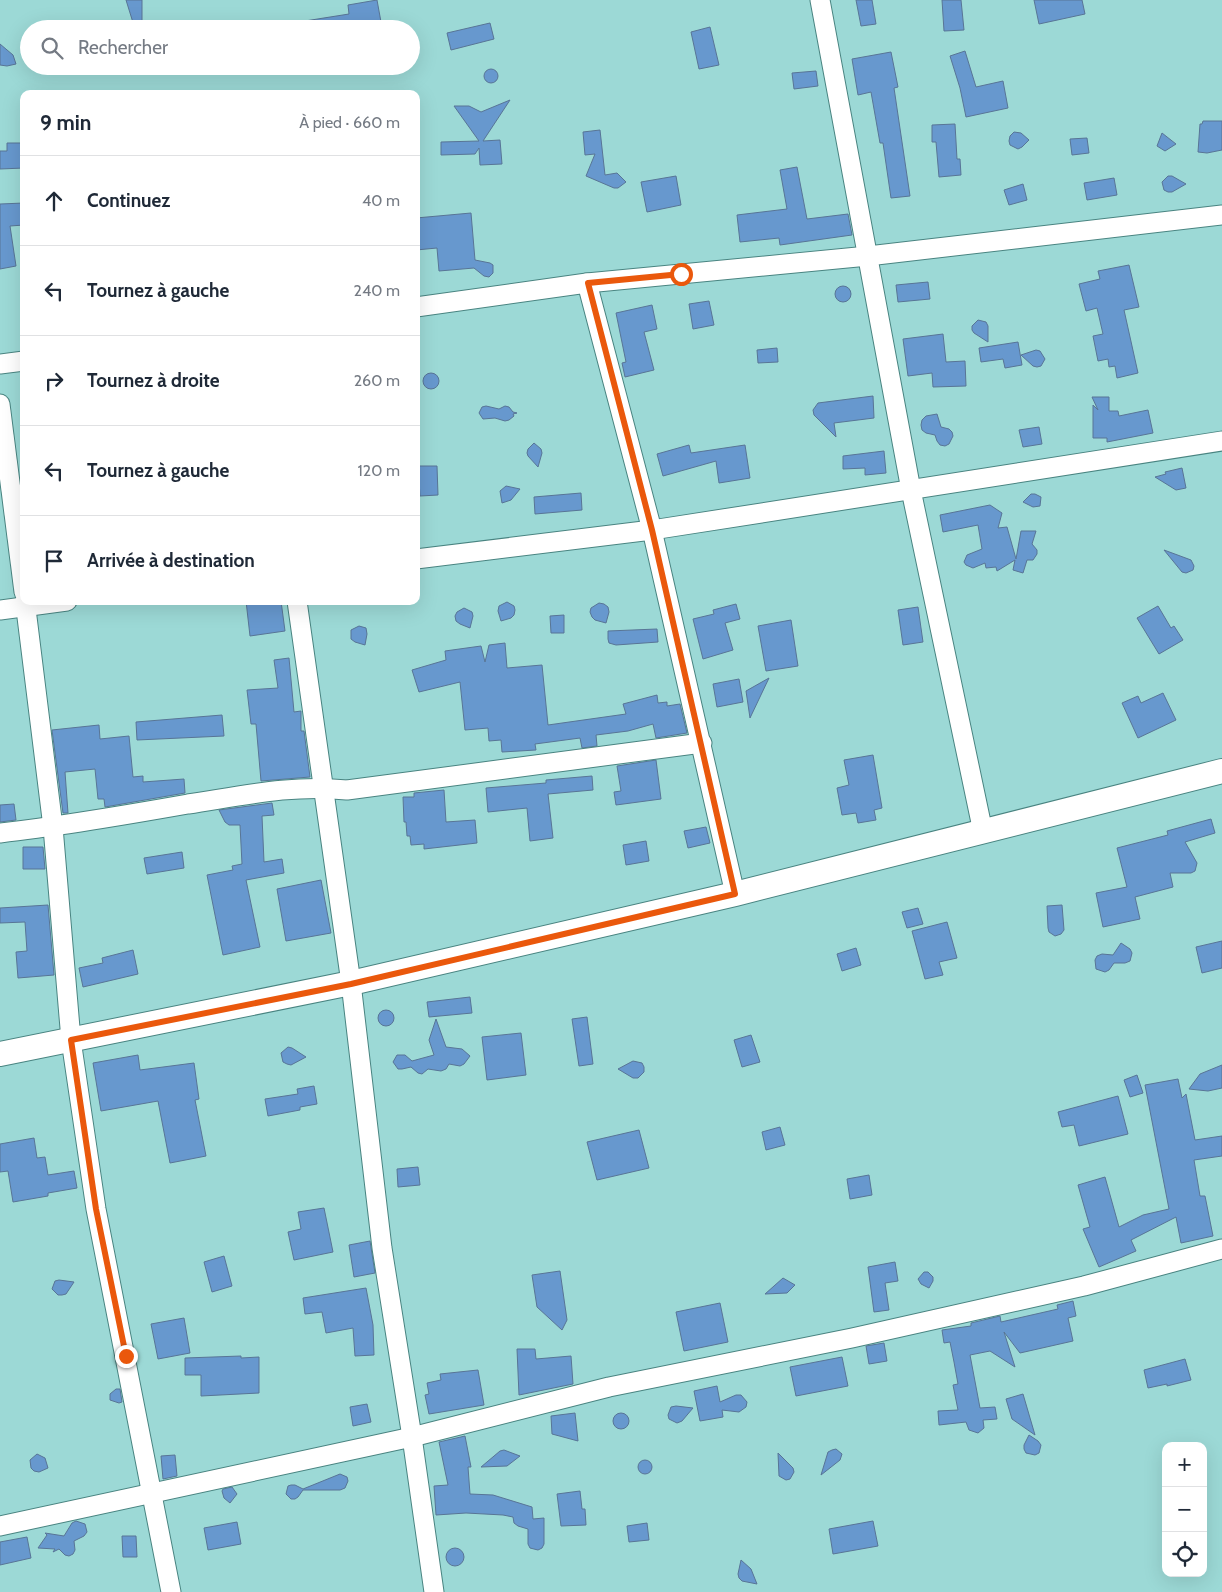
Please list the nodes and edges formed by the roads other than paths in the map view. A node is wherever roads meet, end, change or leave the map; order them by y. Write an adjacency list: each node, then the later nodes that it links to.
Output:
1 (820, 0): 3 (street)
2 (1222, 215): 3 (street)
3 (868, 256): 4 (street); 10 (street)
4 (588, 283): 5 (street); 11 (street)
5 (420, 306)
6 (20, 362): 7 (street)
7 (0, 364)
8 (0, 404): 13 (street)
9 (1222, 441): 10 (street)
10 (911, 490): 11 (street); 22 (street)
11 (652, 530): 12 (street); 18 (street)
12 (420, 559)
13 (20, 561)
14 (20, 602): 17 (street)
15 (26, 605): 21 (street)
16 (297, 605): 20 (street)
17 (0, 610)
18 (702, 743): 20 (street); 24 (street)
19 (1222, 771): 22 (main road)
20 (322, 788): 21 (street); 25 (street)
21 (53, 827): 23 (street); 26 (street)
22 (983, 832): 24 (main road)
23 (0, 833)
24 (735, 894): 25 (main road)
25 (351, 984): 26 (main road); 29 (street)
26 (71, 1040): 27 (main road); 30 (street)
27 (0, 1054)
28 (1222, 1249): 29 (street)
29 (412, 1437): 30 (street); 33 (street)
30 (151, 1493): 31 (street); 32 (street)
31 (0, 1526)
32 (171, 1592)
33 (434, 1592)

